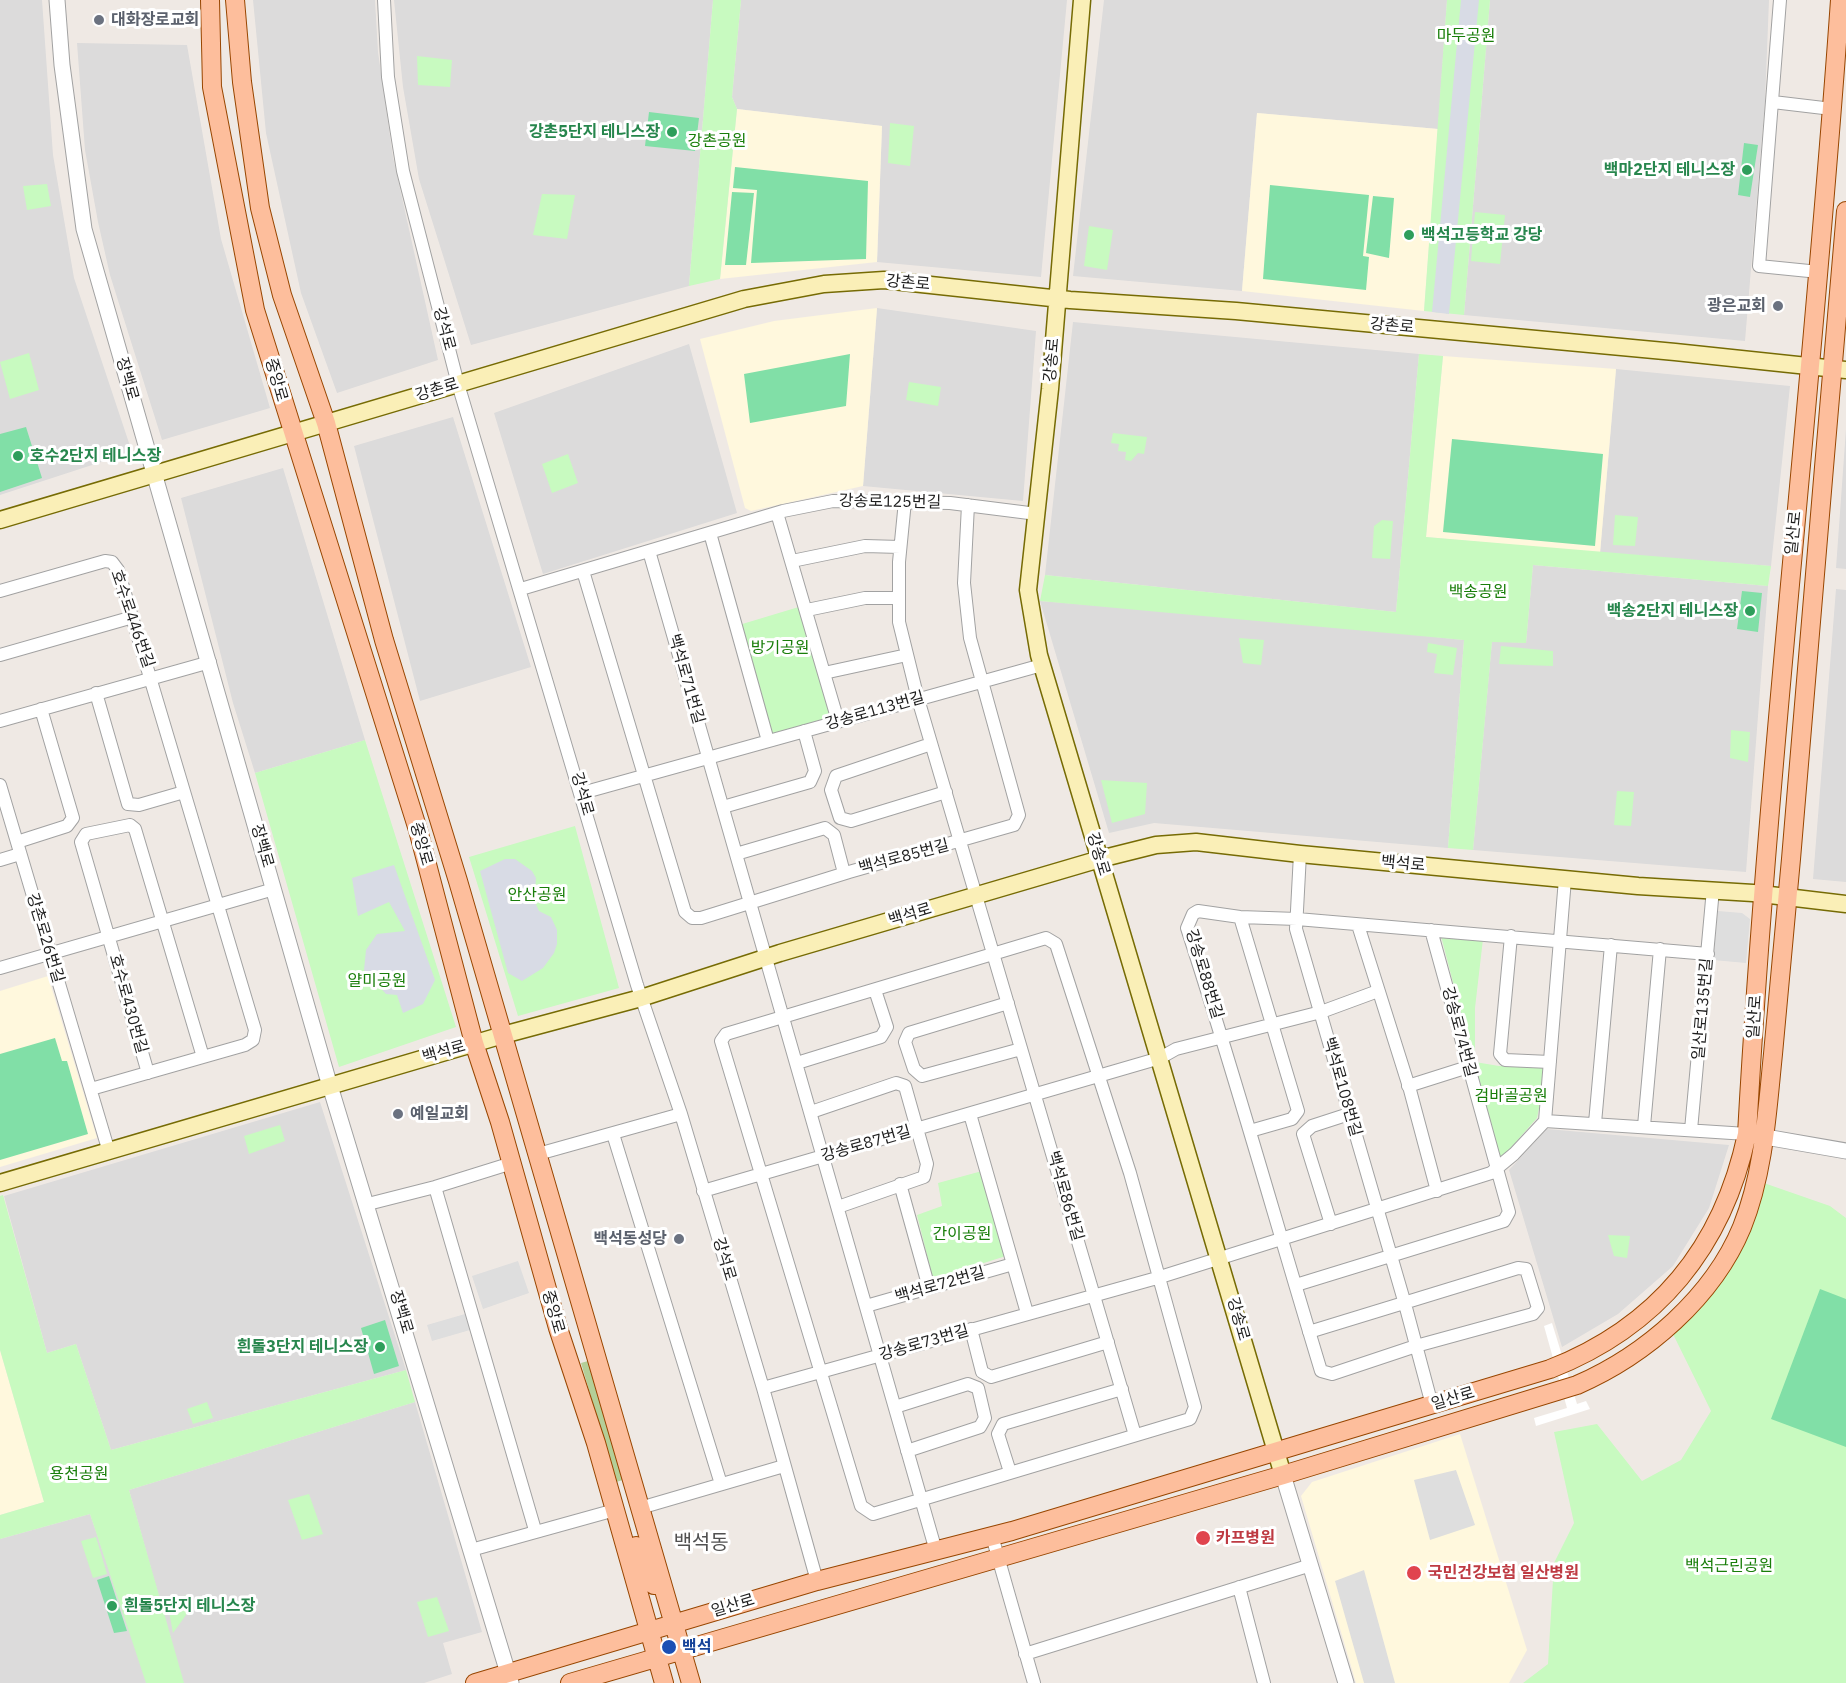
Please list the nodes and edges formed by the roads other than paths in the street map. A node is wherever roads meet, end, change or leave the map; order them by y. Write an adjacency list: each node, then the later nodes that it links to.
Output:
1 (57, 0): 19 (street, 장백로)
2 (210, 0): 18 (main road, 중앙로)
3 (235, 0): 17 (main road, 중앙로)
4 (384, 0): 16 (street, 강석로)
5 (1082, 0): 13 (main road, 강송로)
6 (1780, 0): 8 (street)
7 (1840, 0): 9 (main road, 일산로)
8 (1773, 102): 9 (street); 11 (street)
9 (1832, 109): 11 (main road, 일산로)
10 (1846, 211): 12 (main road, 일산로)
11 (1820, 272): 14 (main road, 일산로)
12 (1844, 274): 15 (main road, 일산로)
13 (1057, 298): 14 (main road, 강촌로); 16 (main road, 강촌로); 23 (main road, 강송로)
14 (1811, 367): 15 (main road, 강촌로); 69 (main road, 일산로)
15 (1840, 370): 70 (main road, 일산로)
16 (458, 384): 17 (main road, 강촌로); 30 (street, 강석로)
17 (326, 423): 18 (main road, 강촌로); 96 (main road, 중앙로)
18 (292, 433): 19 (main road, 강촌로); 98 (main road, 중앙로)
19 (155, 476): 24 (main road, 강촌로); 37 (street, 장백로)
20 (905, 501): 21 (street, 강송로125번길); 22 (street, 강송로125번길); 26 (street, 백석로85번길)
21 (968, 505): 23 (street, 강송로125번길); 41 (street)
22 (777, 513): 25 (street, 강송로125번길); 28 (street)
23 (1037, 514): 38 (main road, 강송로)
24 (0, 520)
25 (710, 533): 27 (street, 강송로125번길); 48 (street)
26 (900, 547): 28 (street); 32 (street, 백석로85번길)
27 (649, 551): 29 (street, 강송로125번길); 50 (street, 백석로71번길)
28 (792, 561): 33 (street)
29 (583, 571): 30 (street, 강송로125번길); 51 (street)
30 (521, 589): 55 (street, 강석로)
31 (0, 591): 34 (street, 호수로446번길)
32 (898, 597): 33 (street); 36 (street, 백석로85번길)
33 (807, 610): 39 (street)
34 (133, 616): 35 (street); 40 (street, 호수로446번길)
35 (0, 655)
36 (908, 656): 39 (street); 43 (street, 백석로85번길)
37 (210, 662): 40 (street, 호수로446번길); 67 (street, 장백로)
38 (1042, 665): 41 (street, 강송로113번길); 62 (main road, 강송로)
39 (824, 673): 46 (street)
40 (151, 677): 42 (street, 호수로446번길); 53 (street, 호수로446번길)
41 (982, 681): 43 (street, 강송로113번길); 58 (street)
42 (96, 693): 44 (street, 호수로446번길); 53 (street)
43 (918, 699): 46 (street, 강송로113번길); 49 (street, 백석로85번길)
44 (41, 709): 45 (street, 호수로446번길); 57 (street)
45 (0, 721)
46 (838, 721): 47 (street, 강송로113번길)
47 (804, 731): 48 (street, 강송로113번길); 56 (street)
48 (768, 741): 50 (street, 강송로113번길)
49 (931, 744): 54 (street, 백석로85번길); 54 (street)
50 (709, 758): 51 (street, 강송로113번길); 56 (street, 백석로71번길)
51 (645, 777): 55 (street, 강송로113번길); 71 (street)
52 (0, 786): 57 (street, 강촌로26번길)
53 (184, 792): 73 (street)
54 (946, 792): 58 (street, 백석로85번길)
55 (582, 793): 91 (street, 강석로)
56 (723, 807): 59 (street, 백석로71번길)
57 (17, 842): 61 (street, 강촌로26번길)
58 (960, 842): 64 (street, 백석로85번길); 68 (street, 백석로85번길)
59 (736, 854): 64 (street); 71 (street, 백석로71번길)
60 (1300, 854): 62 (main road, 백석로); 65 (main road, 백석로); 75 (street, 백석로108번길)
61 (20, 855): 63 (street); 84 (street, 강촌로26번길)
62 (1100, 859): 68 (main road, 백석로); 101 (main road, 강송로)
63 (0, 860)
64 (846, 872): 71 (street)
65 (1565, 879): 66 (main road, 백석로); 81 (street)
66 (1713, 889): 69 (main road, 백석로); 85 (street, 일산로135번길)
67 (274, 890): 73 (street, 호수로430번길); 107 (street, 장백로)
68 (976, 895): 86 (street, 백석로86번길); 87 (main road, 백석로)
69 (1763, 895): 70 (main road, 백석로); 122 (main road, 일산로)
70 (1788, 897): 72 (main road, 백석로); 122 (main road, 일산로)
71 (751, 903): 87 (street, 백석로71번길)
72 (1846, 904)
73 (219, 905): 76 (street, 호수로430번길); 100 (street)
74 (1240, 917): 75 (street); 95 (street); 97 (street, 강송로88번길)
75 (1297, 919): 77 (street); 93 (street, 백석로108번길)
76 (162, 921): 79 (street, 호수로430번길); 79 (street, 호수로430번길); 100 (street)
77 (1358, 925): 78 (street); 90 (street)
78 (1431, 930): 80 (street); 104 (street, 강송로74번길)
79 (108, 936): 84 (street, 호수로430번길); 105 (street, 호수로430번길)
80 (1511, 936): 81 (street); 102 (street, 강송로74번길)
81 (1560, 940): 82 (street); 102 (street)
82 (1611, 945): 83 (street); 116 (street)
83 (1660, 949): 85 (street); 117 (street)
84 (50, 953): 88 (street, 호수로430번길); 109 (street, 강촌로26번길)
85 (1708, 954): 119 (street, 일산로135번길)
86 (994, 956): 89 (street); 92 (street, 백석로86번길); 106 (street)
87 (766, 957): 91 (main road, 백석로); 94 (street)
88 (0, 968)
89 (877, 990): 94 (street); 103 (street)
90 (1378, 991): 93 (street, 강송로88번길); 108 (street)
91 (641, 998): 96 (main road, 백석로); 112 (street, 강석로)
92 (1008, 1002): 99 (street, 백석로86번길); 99 (street)
93 (1321, 1012): 95 (street, 강송로88번길); 114 (street, 백석로108번길)
94 (783, 1016): 103 (street); 129 (street)
95 (1273, 1023): 97 (street, 강송로88번길); 121 (street)
96 (503, 1035): 98 (main road, 백석로); 125 (main road, 중앙로)
97 (1222, 1036): 101 (street, 강송로88번길); 121 (street, 강송로88번길)
98 (474, 1043): 107 (main road, 백석로); 127 (main road, 중앙로)
99 (1022, 1049): 110 (street, 백석로86번길)
100 (203, 1057): 105 (street)
101 (1160, 1058): 106 (street, 강송로87번길); 141 (main road, 강송로)
102 (1550, 1062): 115 (street)
103 (797, 1063): 111 (street)
104 (1468, 1067): 108 (street); 128 (street, 강송로74번길)
105 (148, 1073): 109 (street)
106 (1097, 1077): 110 (street, 강송로87번길); 143 (street)
107 (330, 1085): 124 (main road, 백석로); 135 (street, 장백로)
108 (1409, 1088): 134 (street)
109 (91, 1089): 124 (street, 강촌로26번길)
110 (1035, 1095): 113 (street, 강송로87번길); 146 (street, 백석로86번길)
111 (811, 1112): 118 (street); 126 (street)
112 (681, 1114): 120 (street); 133 (street, 강석로)
113 (970, 1114): 118 (street, 강송로87번길); 142 (street)
114 (1349, 1114): 137 (street, 백석로108번길); 138 (street)
115 (1545, 1121): 116 (street); 128 (street)
116 (1595, 1123): 117 (street)
117 (1644, 1126): 119 (street)
118 (916, 1129): 126 (street, 강송로87번길); 131 (street)
119 (1691, 1130): 122 (street)
120 (613, 1134): 125 (street); 166 (street)
121 (1252, 1134): 139 (street)
122 (1756, 1135): 123 (street); 158 (main road, 일산로); 165 (main road, 일산로)
123 (1846, 1151)
124 (109, 1152): 130 (main road, 백석로)
125 (537, 1154): 168 (main road, 중앙로)
126 (823, 1156): 129 (street, 강송로87번길); 136 (street)
127 (512, 1162): 132 (street); 169 (main road, 중앙로)
128 (1496, 1170): 134 (street); 140 (street, 강송로74번길)
129 (763, 1174): 133 (street, 강송로87번길); 155 (street)
130 (0, 1183)
131 (900, 1184): 136 (street); 145 (street)
132 (435, 1187): 135 (street); 170 (street)
133 (703, 1191): 156 (street, 강석로)
134 (1437, 1191): 137 (street)
135 (368, 1204): 173 (street, 장백로)
136 (838, 1207): 148 (street)
137 (1377, 1210): 138 (street); 140 (street, 백석로108번길)
138 (1331, 1224): 139 (street)
139 (1282, 1239): 141 (street); 144 (street)
140 (1390, 1255): 144 (street); 147 (street, 백석로108번길)
141 (1220, 1258): 143 (street, 강송로73번길); 162 (main road, 강송로)
142 (1013, 1264): 145 (street, 백석로72번길); 149 (street)
143 (1157, 1278): 146 (street, 강송로73번길); 160 (street)
144 (1296, 1285): 151 (street)
145 (929, 1288): 148 (street, 백석로72번길)
146 (1094, 1294): 149 (street, 강송로73번길); 152 (street, 백석로86번길)
147 (1405, 1304): 151 (street); 153 (street, 백석로108번길); 153 (street)
148 (866, 1306): 154 (street)
149 (1027, 1313): 150 (street, 강송로73번길)
150 (971, 1329): 152 (street); 154 (street, 강송로73번길)
151 (1309, 1332): 153 (street)
152 (1108, 1342): 157 (street, 백석로86번길)
153 (1416, 1346): 158 (street, 백석로108번길)
154 (880, 1355): 155 (street, 강송로73번길); 159 (street)
155 (821, 1372): 156 (street, 강송로73번길); 167 (street)
156 (763, 1388): 163 (street, 강석로)
157 (1122, 1389): 160 (street, 백석로86번길); 164 (street)
158 (1432, 1405): 162 (main road, 일산로)
159 (895, 1407): 161 (street); 161 (street)
160 (1135, 1435): 164 (street)
161 (908, 1451): 167 (street)
162 (1276, 1452): 165 (main road, 강송로); 171 (main road, 일산로)
163 (784, 1466): 166 (street); 177 (street, 강석로)
164 (1006, 1473): 167 (street)
165 (1283, 1475): 175 (main road, 일산로); 176 (street, 강송로)
166 (721, 1484): 168 (street)
167 (921, 1499): 174 (street)
168 (640, 1508): 178 (main road, 중앙로)
169 (615, 1510): 170 (street); 172 (main road, 중앙로)
170 (536, 1530): 173 (street)
171 (993, 1536): 174 (main road, 일산로); 175 (street)
172 (622, 1538): 178 (main road); 181 (main road, 중앙로)
173 (471, 1550): 185 (street, 장백로)
174 (936, 1551): 177 (main road, 일산로)
175 (999, 1559): 182 (main road, 일산로); 183 (street)
176 (1311, 1565): 179 (street); 192 (street, 강송로)
177 (817, 1581): 180 (main road, 일산로)
178 (662, 1583): 180 (main road, 중앙로)
179 (1239, 1587): 183 (street); 191 (street)
180 (674, 1624): 181 (main road, 일산로); 182 (main road, 중앙로)
181 (648, 1632): 184 (main road, 중앙로); 185 (main road, 일산로)
182 (681, 1652): 184 (main road, 일산로); 189 (main road, 중앙로)
183 (1025, 1654): 190 (street)
184 (656, 1658): 187 (main road, 일산로); 188 (main road, 중앙로)
185 (510, 1678): 186 (main road, 일산로)
186 (476, 1683)
187 (570, 1683)
188 (664, 1683)
189 (691, 1683)
190 (1034, 1683)
191 (1264, 1683)
192 (1346, 1683)

